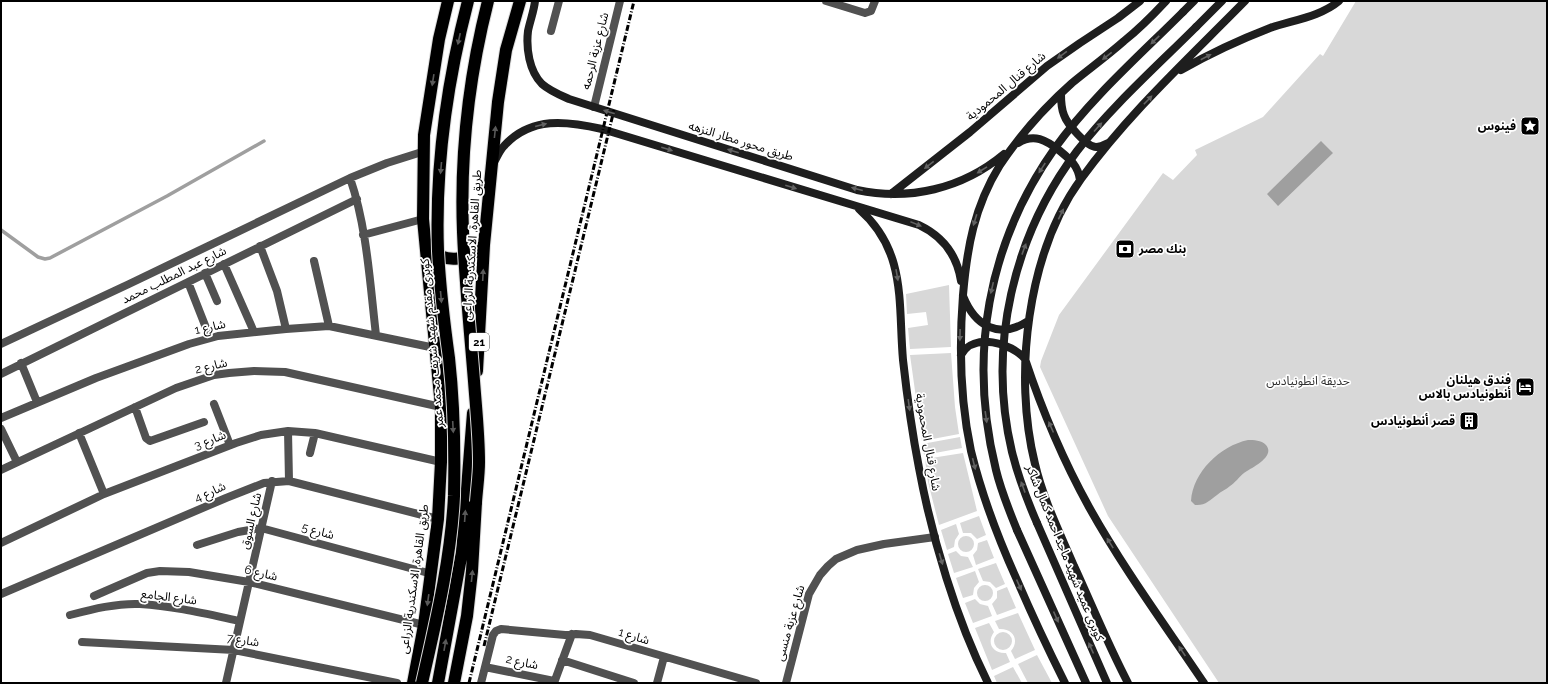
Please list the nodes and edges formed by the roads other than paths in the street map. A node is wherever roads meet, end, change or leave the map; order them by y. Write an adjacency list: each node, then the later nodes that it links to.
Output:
1 (448, 1): 22 (highway, طريق القاهرة, الاسكندرية الزراعى, one-way to 22)
2 (468, 1): 92 (highway, كوبرى مقدم شهيد شريف محمد عمر, one-way to 92, bridge)
3 (488, 1): 94 (highway, one-way to 3, bridge)
4 (520, 1): 23 (highway, طريق القاهرة, الاسكندرية الزراعى / 21, one-way to 4)
5 (535, 1): 19 (main road, طريق محور مطار النزهه)
6 (558, 1): 16 (street)
7 (620, 1): 19 (street, شارع عزبة الرحمه)
8 (826, 1): 15 (street)
9 (1140, 1): 26 (main road, شارع قنال المحمودية, one-way to 26)
10 (1166, 1): 18 (main road, one-way to 18)
11 (1194, 1): 102 (main road, one-way to 102, bridge)
12 (1222, 1): 103 (main road, كوبرى عميد شهيد ماجد احمد كمال شاكر, one-way to 12, bridge)
13 (1245, 1): 17 (main road)
14 (1339, 1): 17 (main road, one-way to 14)
15 (874, 4)
16 (551, 31)
17 (1172, 76): 20 (main road, one-way to 17)
18 (1061, 94): 20 (main road); 21 (main road)
19 (594, 107): 26 (main road, طريق محور مطار النزهه, one-way to 19)
20 (1110, 142): 25 (main road)
21 (1013, 147): 25 (main road); 26 (main road, طريق محور مطار النزهه, one-way to 26); 38 (main road, one-way to 38)
22 (424, 151): 24 (street); 29 (highway, طريق القاهرة, الاسكندرية الزراعى)
23 (492, 166): 28 (main road, one-way to 28); 32 (highway, طريق القاهرة, الاسكندرية الزراعى / 21)
24 (350, 178): 27 (street); 46 (street)
25 (1080, 180): 40 (main road, one-way to 25)
26 (891, 194)
27 (357, 199): 30 (street); 33 (street, شارع عبد المطلب محمد)
28 (857, 207): 38 (main road, one-way to 38); 72 (main road, شارع قنال المحمودية, one-way to 72)
29 (423, 219): 30 (street); 31 (highway, طريق القاهرة, الاسكندرية الزراعى)
30 (363, 235): 44 (street)
31 (426, 243): 32 (highway); 47 (highway, طريق القاهرة, الاسكندرية الزراعى)
32 (484, 245): 93 (highway, طريق القاهرة, الاسكندرية الزراعى / 21, one-way to 32)
33 (260, 246): 35 (street, شارع عبد المطلب محمد); 42 (street)
34 (314, 261): 41 (street)
35 (224, 264): 36 (street, شارع عبد المطلب محمد); 43 (street)
36 (205, 273): 37 (street, شارع عبد المطلب محمد); 39 (street)
37 (188, 282): 45 (street); 50 (street, شارع عبد المطلب محمد)
38 (963, 296): 40 (main road); 48 (main road, one-way to 48)
39 (217, 301)
40 (1028, 321): 49 (main road)
41 (329, 326): 42 (street, شارع 1); 44 (street, شارع 1)
42 (286, 329): 43 (street, شارع 1)
43 (254, 332): 45 (street, شارع 1)
44 (376, 336): 47 (street, شارع 1)
45 (210, 338): 52 (street, شارع 1)
46 (1, 344)
47 (435, 348): 55 (highway, طريق القاهرة, الاسكندرية الزراعى)
48 (960, 356): 49 (main road); 101 (main road, one-way to 101)
49 (1025, 359): 104 (main road); 105 (main road, one-way to 49)
50 (21, 363): 51 (street, شارع عبد المطلب محمد); 52 (street)
51 (1, 374)
52 (38, 402): 56 (street, شارع 1)
53 (214, 404): 62 (street)
54 (135, 407): 55 (street, شارع 2); 57 (street); 60 (street, شارع 2)
55 (441, 407): 65 (highway, طريق القاهرة, الاسكندرية الزراعى)
56 (1, 418)
57 (204, 422)
58 (1, 429): 64 (street)
59 (288, 431): 61 (street, شارع 3); 62 (street, شارع 3); 68 (street)
60 (79, 433): 64 (street, شارع 2); 69 (street)
61 (315, 433): 63 (street); 65 (street, شارع 3)
62 (230, 445): 69 (street, شارع 3)
63 (310, 453)
64 (17, 462): 66 (street, شارع 2)
65 (441, 462): 70 (highway, طريق القاهرة, الاسكندرية الزراعى)
66 (1, 470)
67 (272, 481): 68 (street, شارع 4); 71 (street, شارع السوق); 77 (street, شارع 4)
68 (289, 481): 70 (street, شارع 4)
69 (104, 494): 73 (street, شارع 3)
70 (438, 519): 75 (highway, طريق القاهرة, الاسكندرية الزراعى)
71 (261, 528): 74 (street, شارع 5); 75 (street, شارع 5); 76 (street, شارع السوق)
72 (935, 537): 99 (street, شارع عزبة منسى); 100 (main road, شارع قنال المحمودية, one-way to 100)
73 (1, 543)
74 (198, 545)
75 (432, 574): 81 (highway, طريق القاهرة, الاسكندرية الزراعى, one-way to 81)
76 (249, 582): 78 (street, شارع 6); 80 (street, شارع السوق); 81 (street, شارع 6)
77 (1, 594)
78 (94, 596)
79 (70, 615): 80 (street, شارع الجامع)
80 (240, 621): 84 (street, شارع السوق)
81 (424, 625): 91 (highway, طريق القاهرة, الاسكندرية الزراعى)
82 (572, 634): 85 (street, شارع 1); 86 (street); 87 (street, شارع 1)
83 (82, 642): 84 (street, شارع 7)
84 (234, 650): 89 (street, شارع السوق); 90 (street, شارع 7)
85 (664, 657): 97 (street); 98 (street, شارع 1)
86 (562, 660): 88 (street); 96 (street)
87 (485, 667): 88 (street, شارع 2); 95 (street)
88 (554, 682)
89 (226, 683)
90 (398, 683)
91 (413, 683)
92 (422, 683)
93 (438, 683)
94 (454, 683)
95 (481, 683)
96 (634, 683)
97 (657, 683)
98 (756, 683)
99 (786, 683)
100 (988, 683)
101 (1065, 683)
102 (1086, 683)
103 (1107, 683)
104 (1128, 683)
105 (1204, 683)

